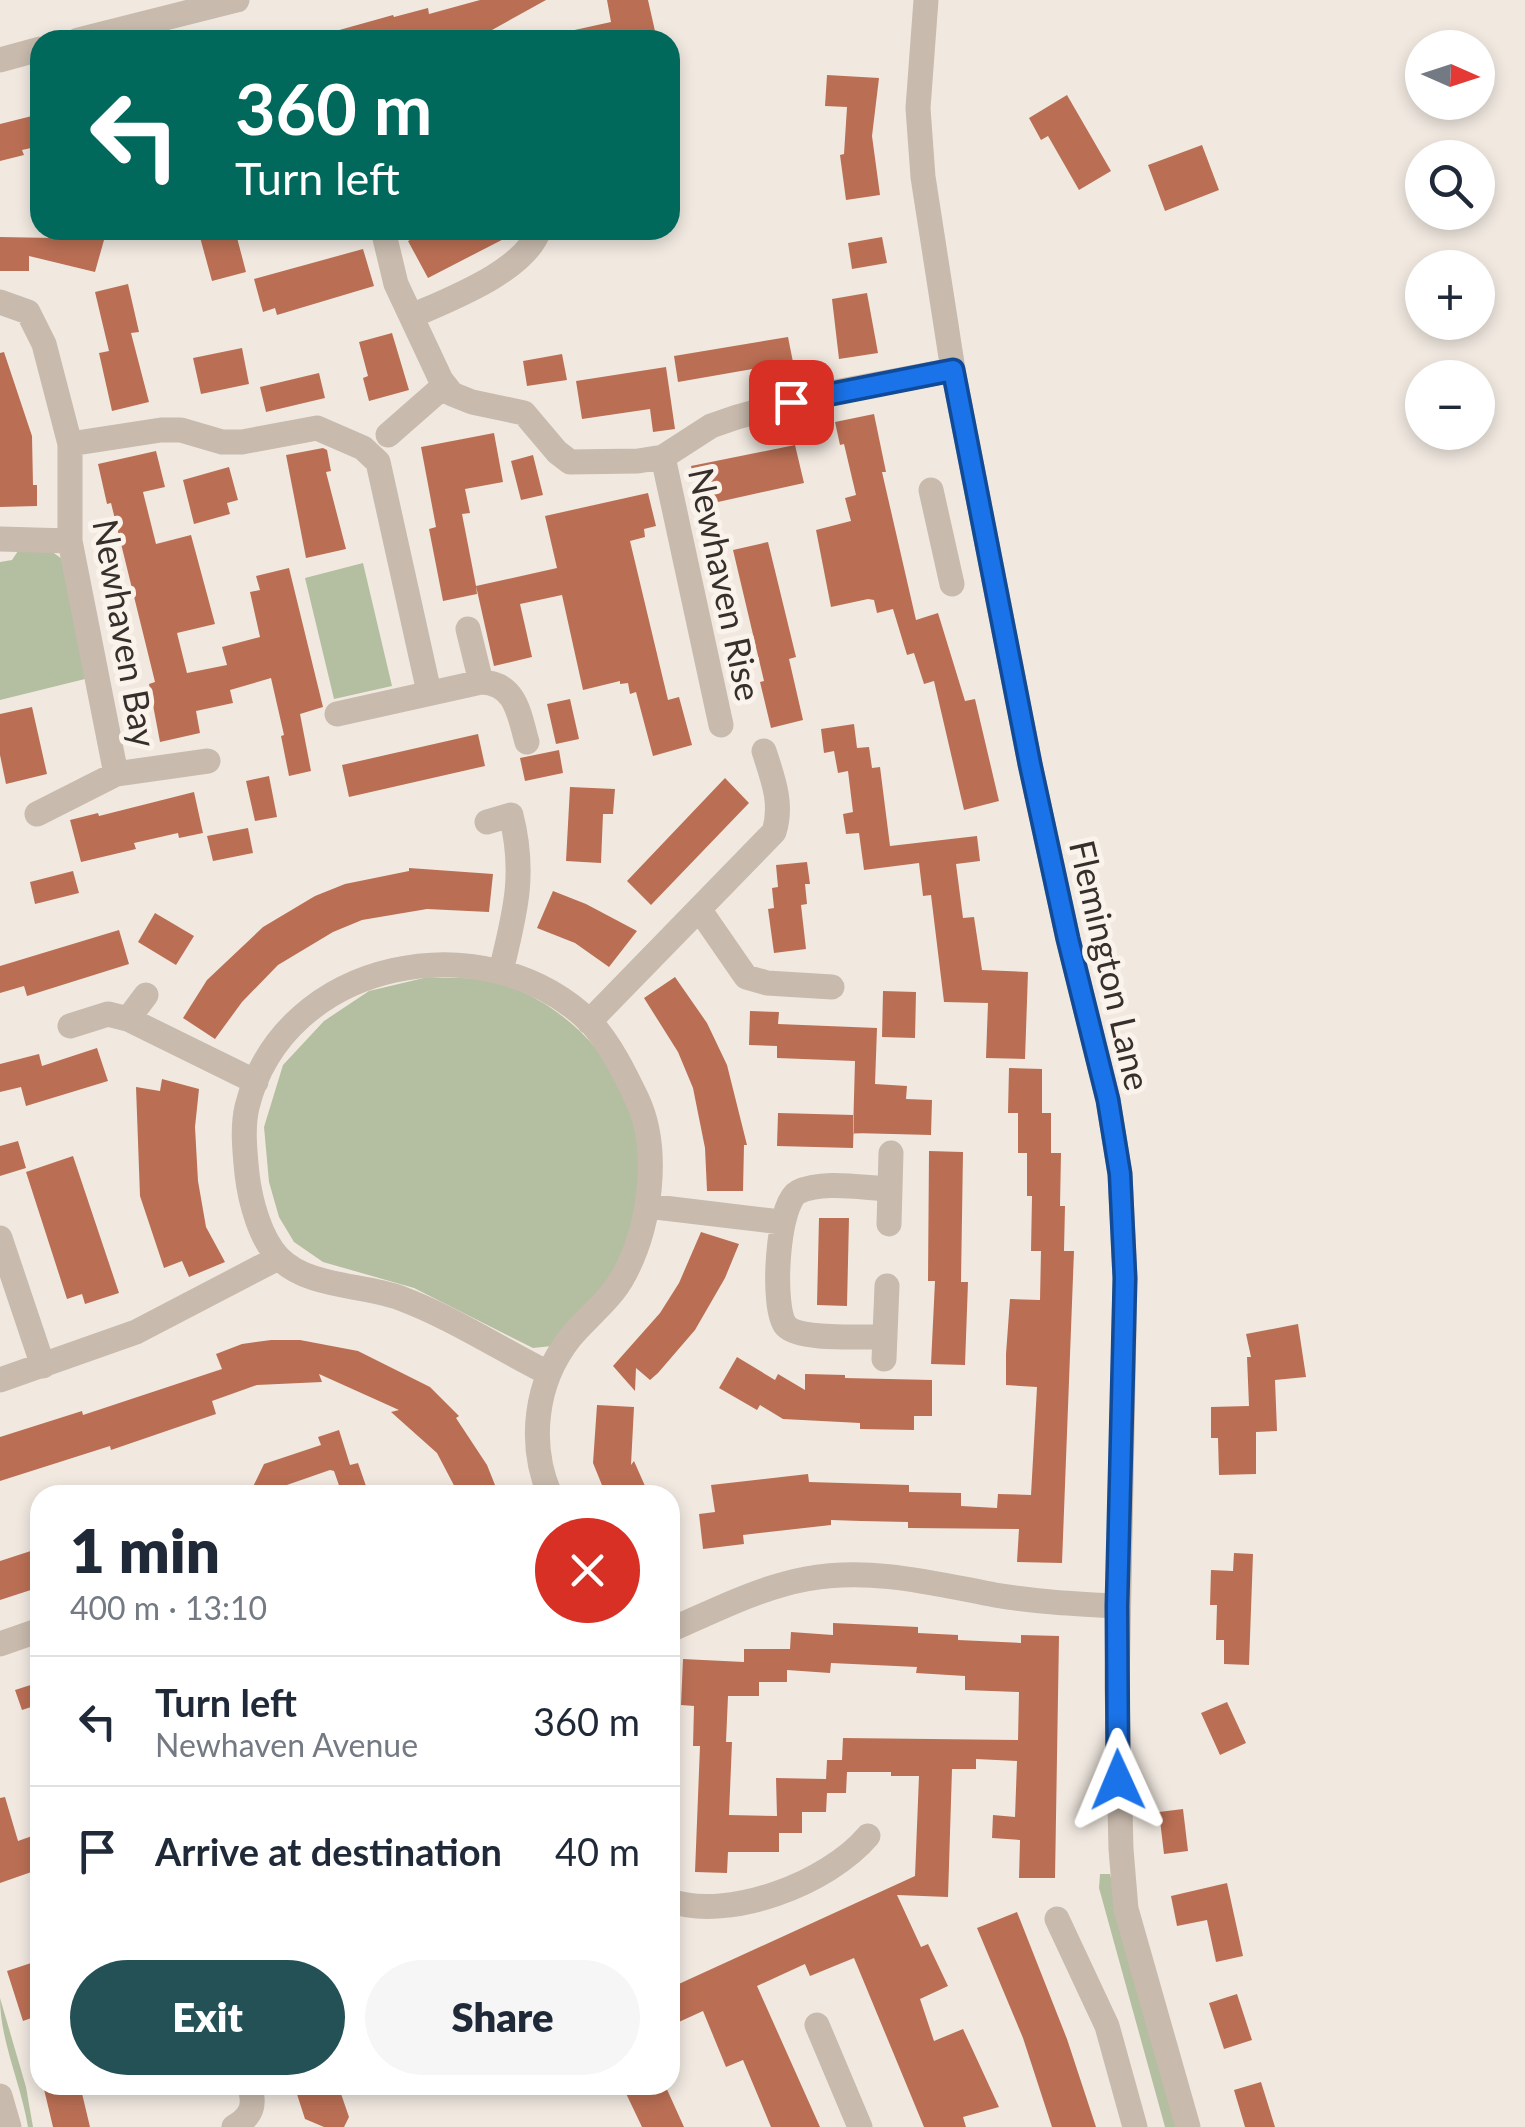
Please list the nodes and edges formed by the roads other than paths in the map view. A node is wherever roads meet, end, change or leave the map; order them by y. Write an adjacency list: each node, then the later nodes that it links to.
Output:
1 (237, 0): 3 (street)
2 (926, 0): 10 (street, Flemington Lane)
3 (118, 30)
4 (30, 52): 5 (street)
5 (0, 60)
6 (385, 240): 9 (street)
7 (535, 240): 9 (street)
8 (0, 302): 13 (street, Newhaven Bay)
9 (412, 316): 11 (street)
10 (953, 370): 14 (street); 16 (street, Flemington Lane)
11 (445, 385): 12 (street); 14 (street)
12 (388, 435)
13 (70, 444): 19 (street, Newhaven Bay); 23 (street)
14 (663, 457): 25 (street, Newhaven Rise)
15 (931, 490): 17 (street)
16 (984, 528): 17 (street); 52 (street, Flemington Lane)
17 (941, 535): 20 (street)
18 (0, 539): 19 (street)
19 (70, 540): 29 (street, Newhaven Bay)
20 (952, 584)
21 (468, 629): 22 (street)
22 (481, 682): 23 (street); 26 (street)
23 (428, 692): 24 (street)
24 (338, 714)
25 (722, 725)
26 (527, 742)
27 (764, 751): 32 (street)
28 (208, 761): 29 (street)
29 (116, 774): 30 (street)
30 (37, 814)
31 (487, 822): 33 (street)
32 (699, 909): 34 (street); 37 (street)
33 (501, 970): 37 (street); 39 (street)
34 (832, 987)
35 (146, 995): 36 (street)
36 (128, 1018): 38 (street); 39 (street)
37 (589, 1022): 42 (street)
38 (70, 1026)
39 (256, 1082): 46 (street)
40 (891, 1153): 41 (street)
41 (890, 1189): 43 (street); 44 (street)
42 (647, 1206): 43 (street); 49 (street)
43 (781, 1222): 47 (street)
44 (889, 1224)
45 (0, 1238): 48 (street)
46 (278, 1258): 48 (street); 49 (street)
47 (888, 1286)
48 (44, 1366): 50 (street)
49 (548, 1374): 51 (street)
50 (0, 1380)
51 (547, 1485)
52 (1117, 1606): 53 (street); 66 (street, Flemington Lane)
53 (680, 1626)
54 (30, 1634): 55 (street)
55 (0, 1644)
56 (868, 1836): 57 (street)
57 (680, 1905)
58 (1057, 1919): 65 (street)
59 (817, 2025): 64 (street)
60 (251, 2095): 63 (street)
61 (0, 2096): 62 (street)
62 (8, 2127)
63 (234, 2127)
64 (860, 2127)
65 (1135, 2127)
66 (1188, 2127)

